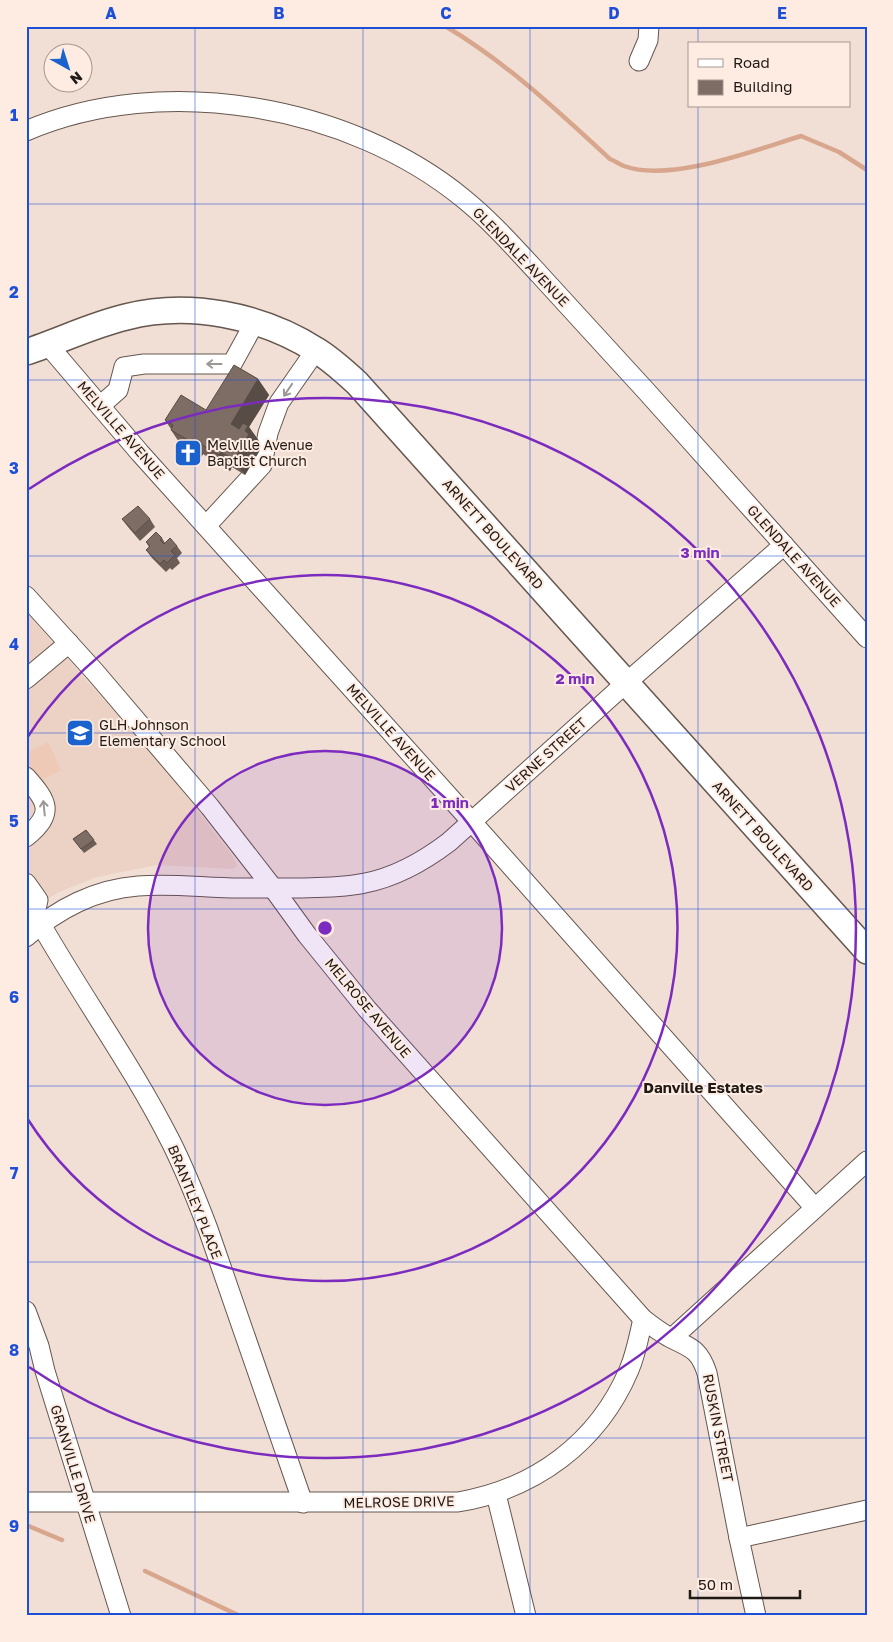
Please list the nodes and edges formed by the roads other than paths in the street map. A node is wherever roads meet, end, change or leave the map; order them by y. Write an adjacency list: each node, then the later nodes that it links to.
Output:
1 (649, 26): 2 (street)
2 (639, 61)
3 (26, 131): 9 (street, GLENDALE AVENUE)
4 (255, 322): 5 (main road, ARNETT BOULEVARD); 6 (main road, ARNETT BOULEVARD); 7 (street, one-way to 7)
5 (37, 348): 7 (street, MELVILLE AVENUE)
6 (316, 350): 8 (street, one-way to 8); 14 (main road, ARNETT BOULEVARD)
7 (100, 406): 8 (street, MELVILLE AVENUE)
8 (206, 526): 16 (street, MELVILLE AVENUE)
9 (784, 545): 11 (street, GLENDALE AVENUE); 14 (street, VERNE STREET)
10 (26, 596): 12 (street, MELROSE AVENUE)
11 (867, 638)
12 (69, 643): 13 (street); 19 (street, MELROSE AVENUE)
13 (26, 679)
14 (626, 682): 16 (street, VERNE STREET); 22 (main road, ARNETT BOULEVARD)
15 (26, 777): 17 (street, one-way to 15)
16 (471, 821): 19 (street, VERNE STREET); 24 (street, MELVILLE AVENUE)
17 (26, 837)
18 (26, 883): 20 (street)
19 (273, 888): 20 (street, VERNE STREET); 26 (street, MELROSE AVENUE)
20 (34, 917): 21 (street, VERNE STREET); 31 (street, BRANTLEY PLACE)
21 (26, 937)
22 (867, 951)
23 (867, 1161): 24 (street)
24 (815, 1208): 27 (street)
25 (26, 1311): 30 (street, GRANVILLE DRIVE)
26 (643, 1319): 27 (street); 28 (street, MELROSE DRIVE)
27 (672, 1338): 33 (street, RUSKIN STREET)
28 (496, 1494): 31 (street, MELROSE DRIVE); 35 (street)
29 (26, 1502): 30 (street, MELROSE DRIVE)
30 (85, 1503): 31 (street, MELROSE DRIVE); 34 (street, GRANVILLE DRIVE)
31 (303, 1503)
32 (867, 1510): 33 (street)
33 (739, 1538): 36 (street, RUSKIN STREET)
34 (121, 1616)
35 (526, 1616)
36 (756, 1616)

